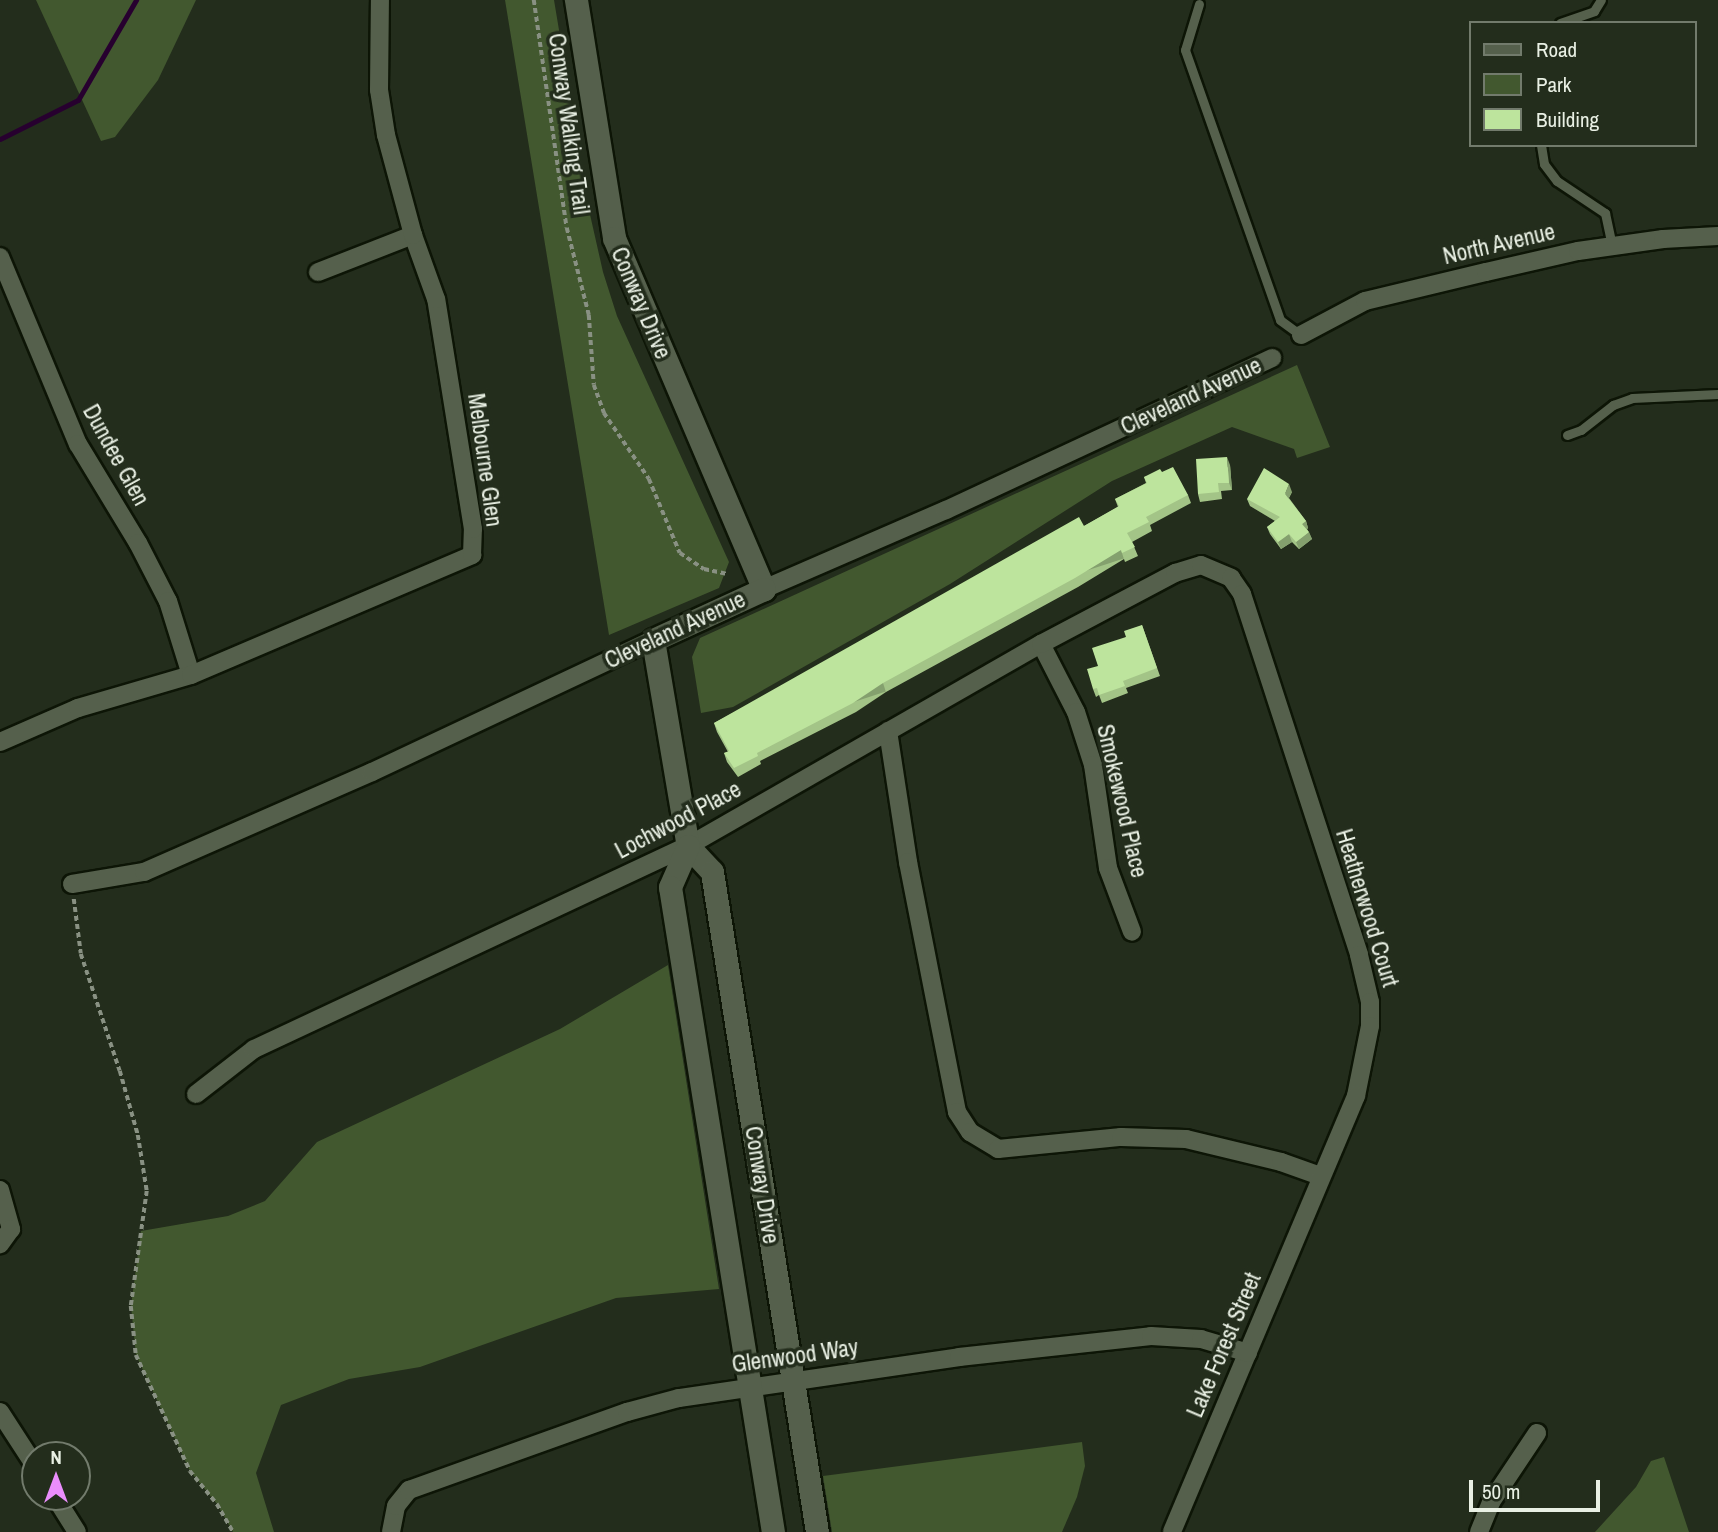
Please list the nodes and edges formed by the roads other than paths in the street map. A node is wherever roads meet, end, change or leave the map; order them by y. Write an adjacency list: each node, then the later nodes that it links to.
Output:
1 (380, 0): 7 (street, Melbourne Glen)
2 (576, 0): 17 (street, Conway Drive)
3 (1601, 0): 5 (lane)
4 (1199, 4): 12 (lane)
5 (1566, 21)
6 (1541, 147): 9 (lane)
7 (412, 235): 11 (street); 20 (street, Melbourne Glen)
8 (1718, 236): 9 (street, North Avenue)
9 (1612, 246): 12 (street, North Avenue)
10 (0, 257): 20 (street, Dundee Glen)
11 (318, 272)
12 (1301, 335)
13 (1272, 358): 17 (street, Cleveland Avenue)
14 (1718, 394): 15 (lane)
15 (1567, 435)
16 (1175, 573): 19 (street, Lochwood Place); 27 (street, Heatherwood Court)
17 (764, 589): 18 (street, Cleveland Avenue)
18 (653, 640): 23 (street); 24 (street, Cleveland Avenue)
19 (1041, 644): 21 (street, Lochwood Place); 25 (street, Smokewood Place)
20 (191, 675): 22 (street, Melbourne Glen)
21 (888, 731): 23 (street, Lochwood Place); 27 (street)
22 (0, 742)
23 (688, 846): 26 (street, Lochwood Place); 31 (street, Conway Drive); 32 (street, Conway Drive)
24 (72, 884)
25 (1132, 932)
26 (196, 1094)
27 (1320, 1176): 30 (street, Lake Forest Street)
28 (0, 1190): 29 (street)
29 (0, 1244)
30 (1248, 1353): 31 (street, Glenwood Way); 41 (street, Lake Forest Street)
31 (792, 1380): 32 (street, Glenwood Way); 40 (street, Conway Drive)
32 (752, 1387): 38 (street, Glenwood Way); 39 (street, Conway Drive)
33 (0, 1412): 35 (street)
34 (1537, 1433): 42 (street)
35 (21, 1444)
36 (64, 1511): 37 (street)
37 (77, 1532)
38 (391, 1532)
39 (773, 1532)
40 (817, 1532)
41 (1172, 1532)
42 (1479, 1532)

